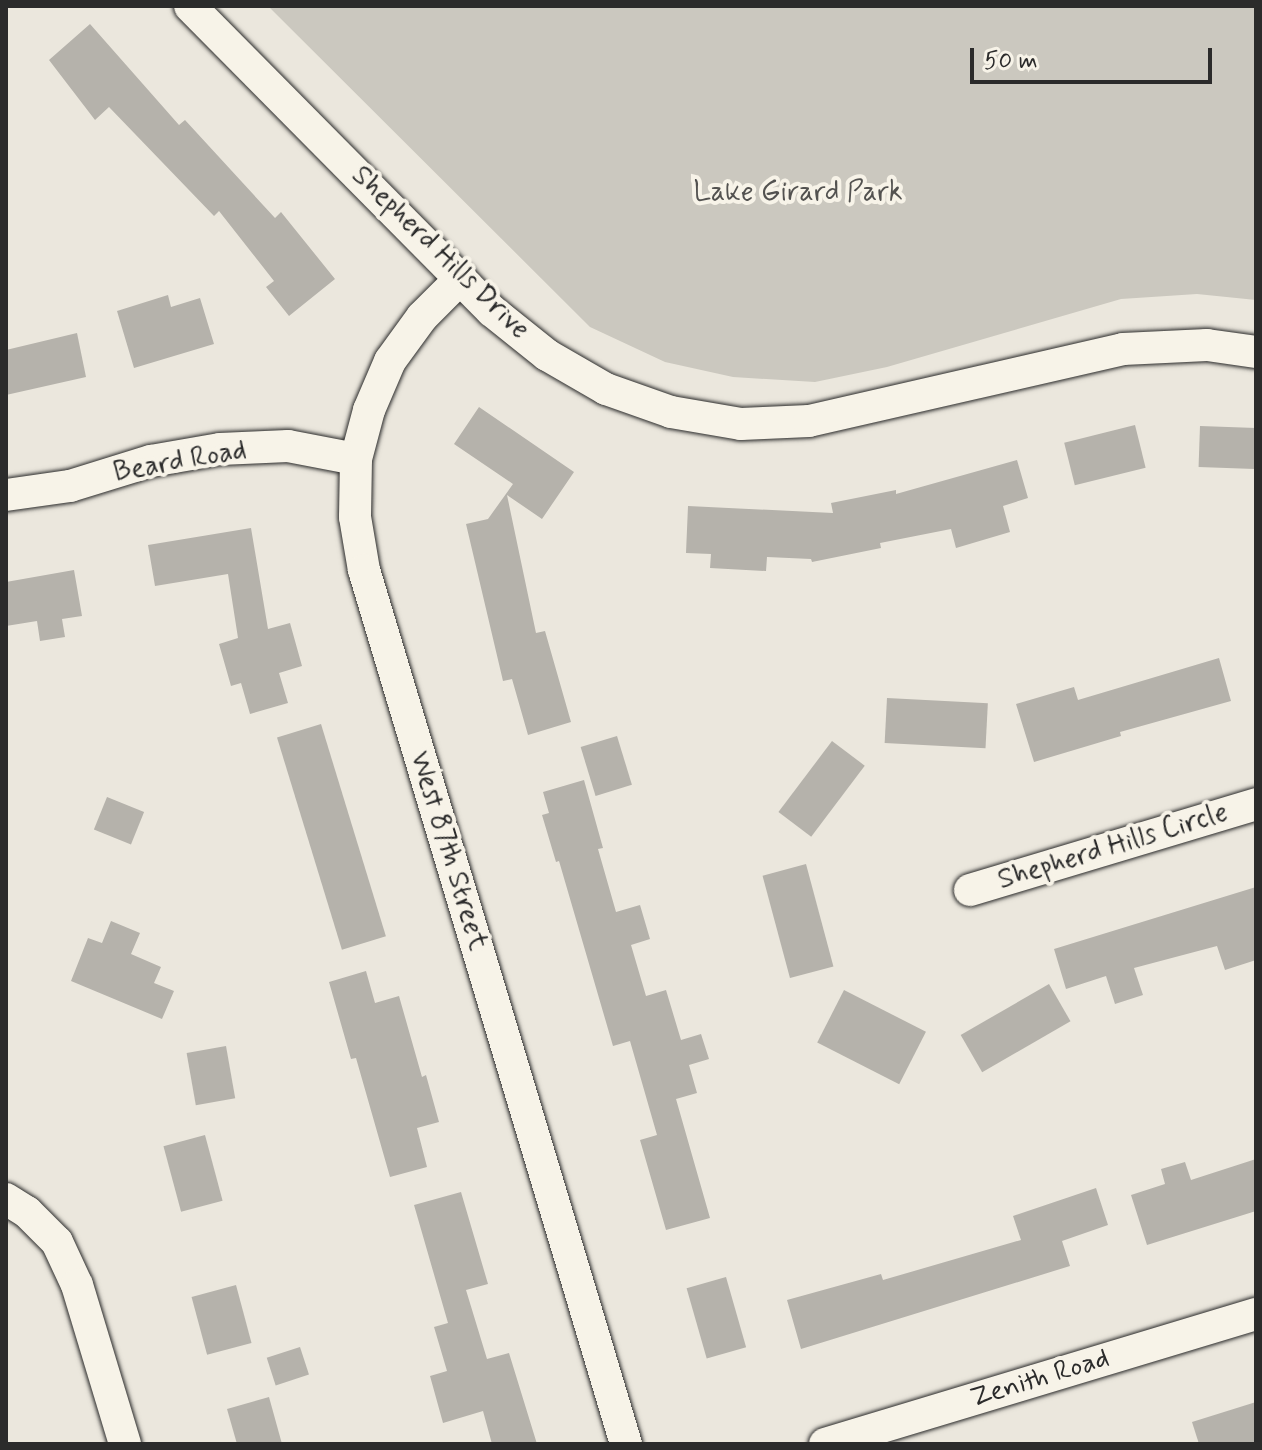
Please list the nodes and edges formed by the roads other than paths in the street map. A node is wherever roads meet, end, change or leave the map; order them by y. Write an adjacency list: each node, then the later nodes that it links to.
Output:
1 (190, 6): 2 (street, Shepherd Hills Drive)
2 (461, 278): 3 (street, Shepherd Hills Drive); 4 (street, West 87th Street)
3 (1256, 352)
4 (356, 459): 5 (street, Beard Road); 11 (street, West 87th Street)
5 (6, 495)
6 (1256, 804): 7 (street, Shepherd Hills Circle)
7 (970, 890)
8 (6, 1199): 10 (street)
9 (1256, 1314): 12 (street, Zenith Road)
10 (125, 1444)
11 (626, 1444)
12 (825, 1444)

